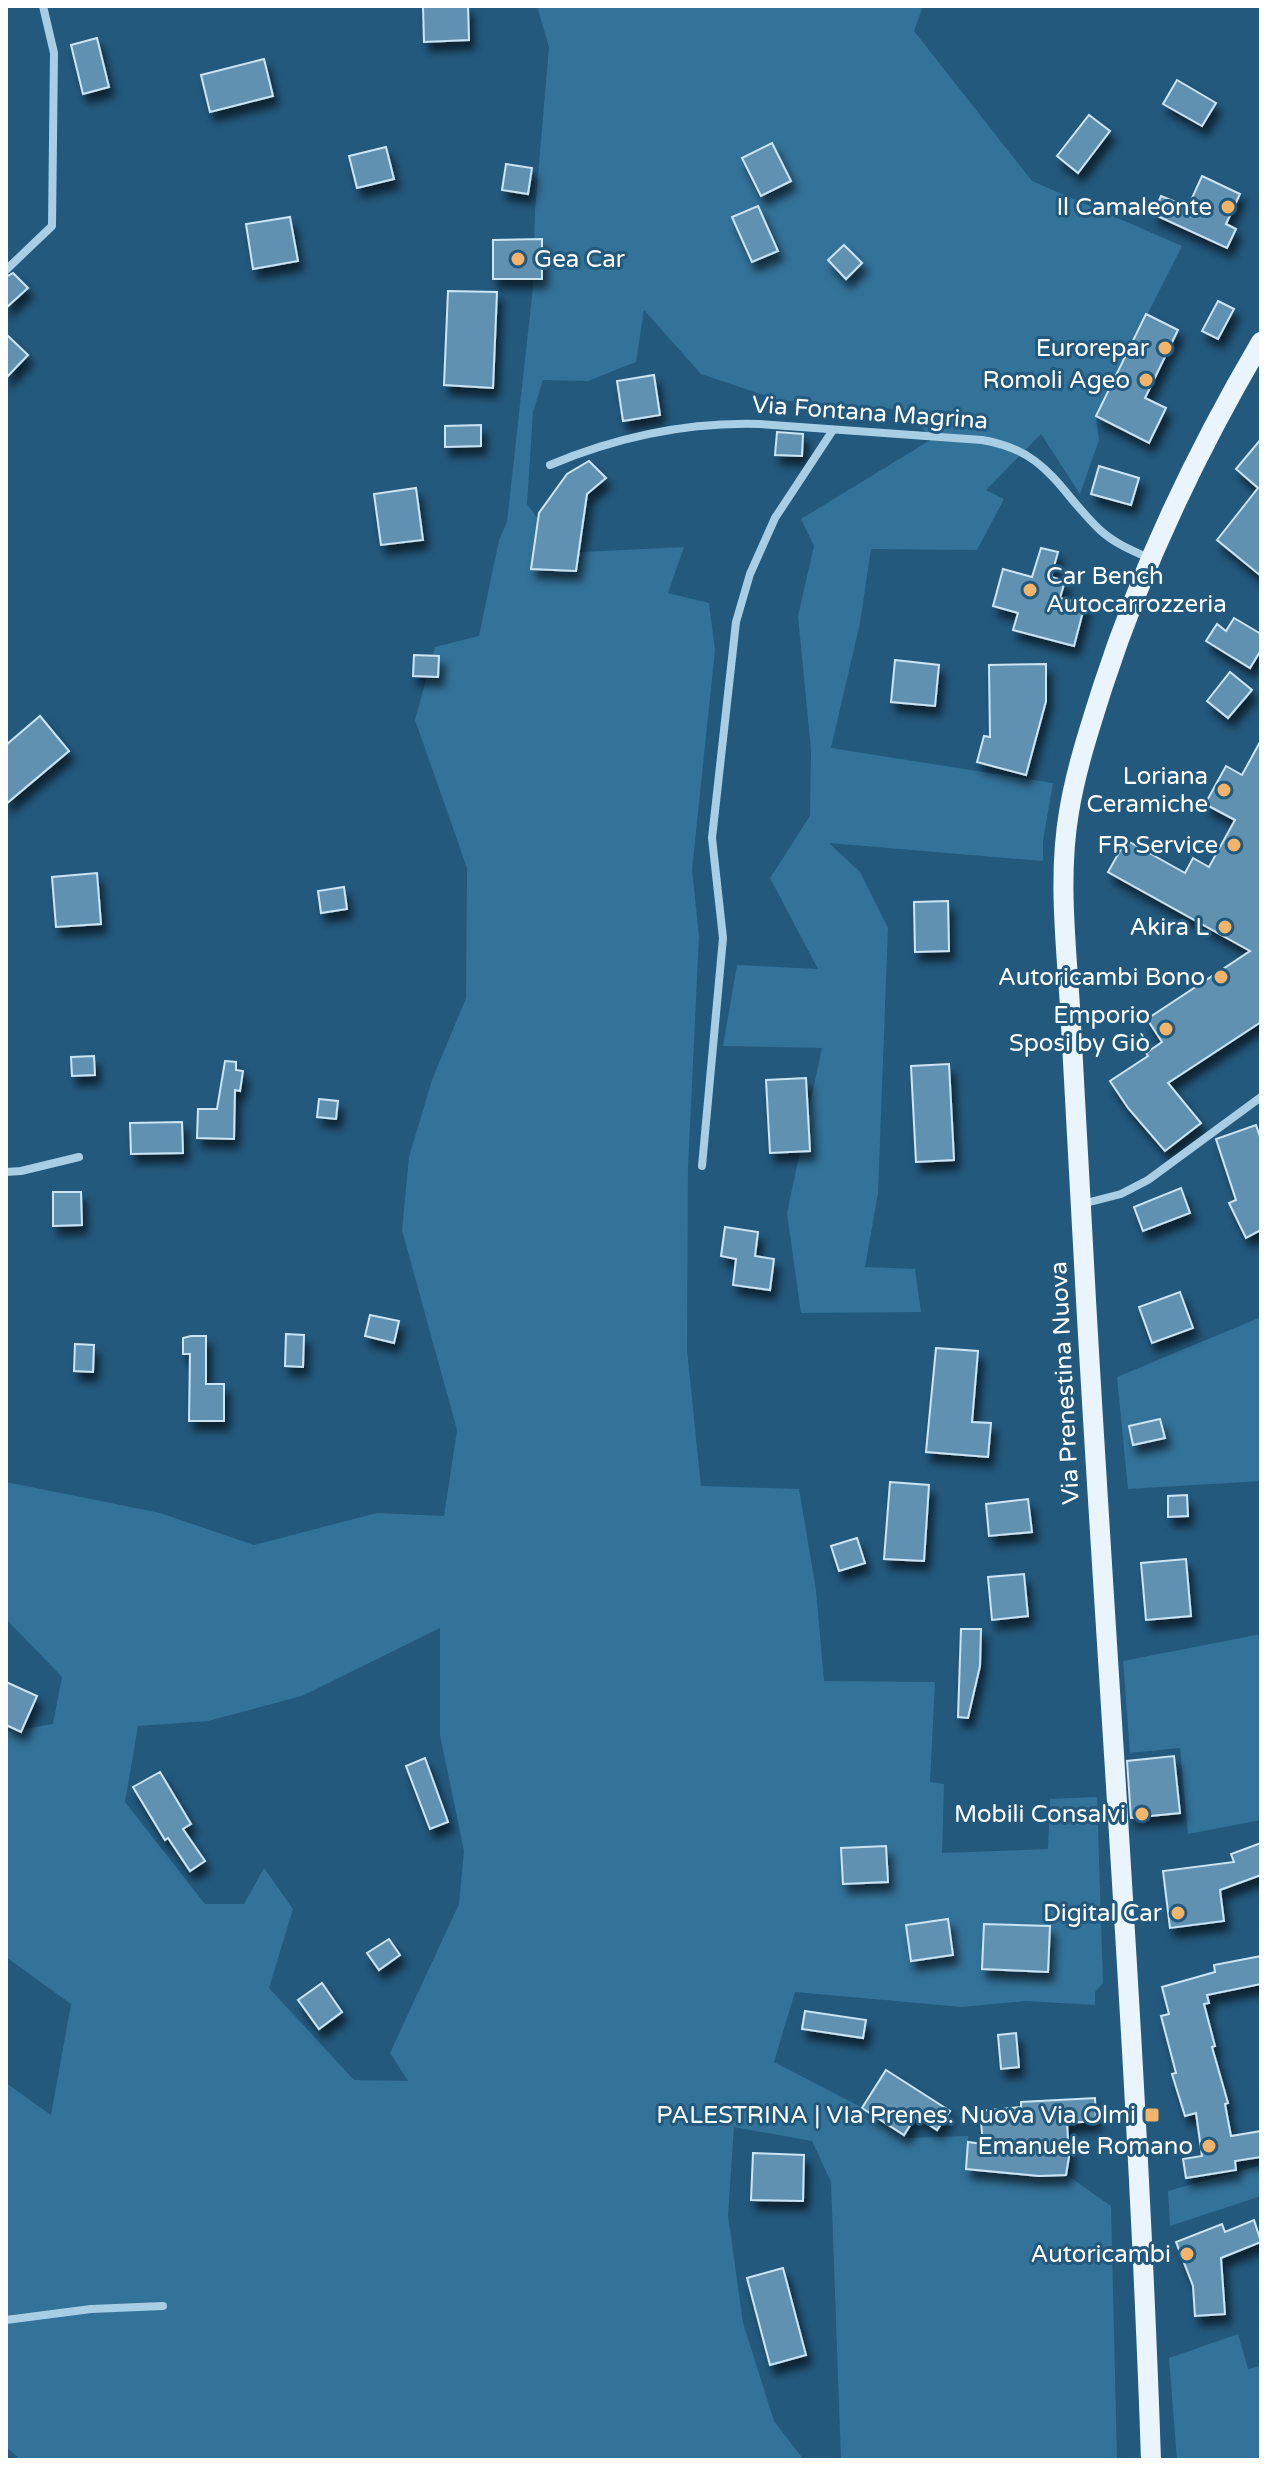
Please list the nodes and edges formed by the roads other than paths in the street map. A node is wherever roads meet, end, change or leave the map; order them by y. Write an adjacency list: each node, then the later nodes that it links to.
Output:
1 (43, 6): 2 (street)
2 (6, 270)
3 (1261, 342): 6 (main road, Via Prenestina Nuova)
4 (833, 430): 5 (street, Via Fontana Magrina); 6 (street, Via Fontana Magrina); 9 (street)
5 (550, 465)
6 (1150, 558): 11 (main road, Via Prenestina Nuova)
7 (1261, 1097): 11 (street)
8 (79, 1157): 10 (street)
9 (702, 1166)
10 (6, 1172)
11 (1081, 1205): 14 (main road, Via Prenestina Nuova)
12 (163, 2306): 13 (street)
13 (6, 2320)
14 (1151, 2460)

